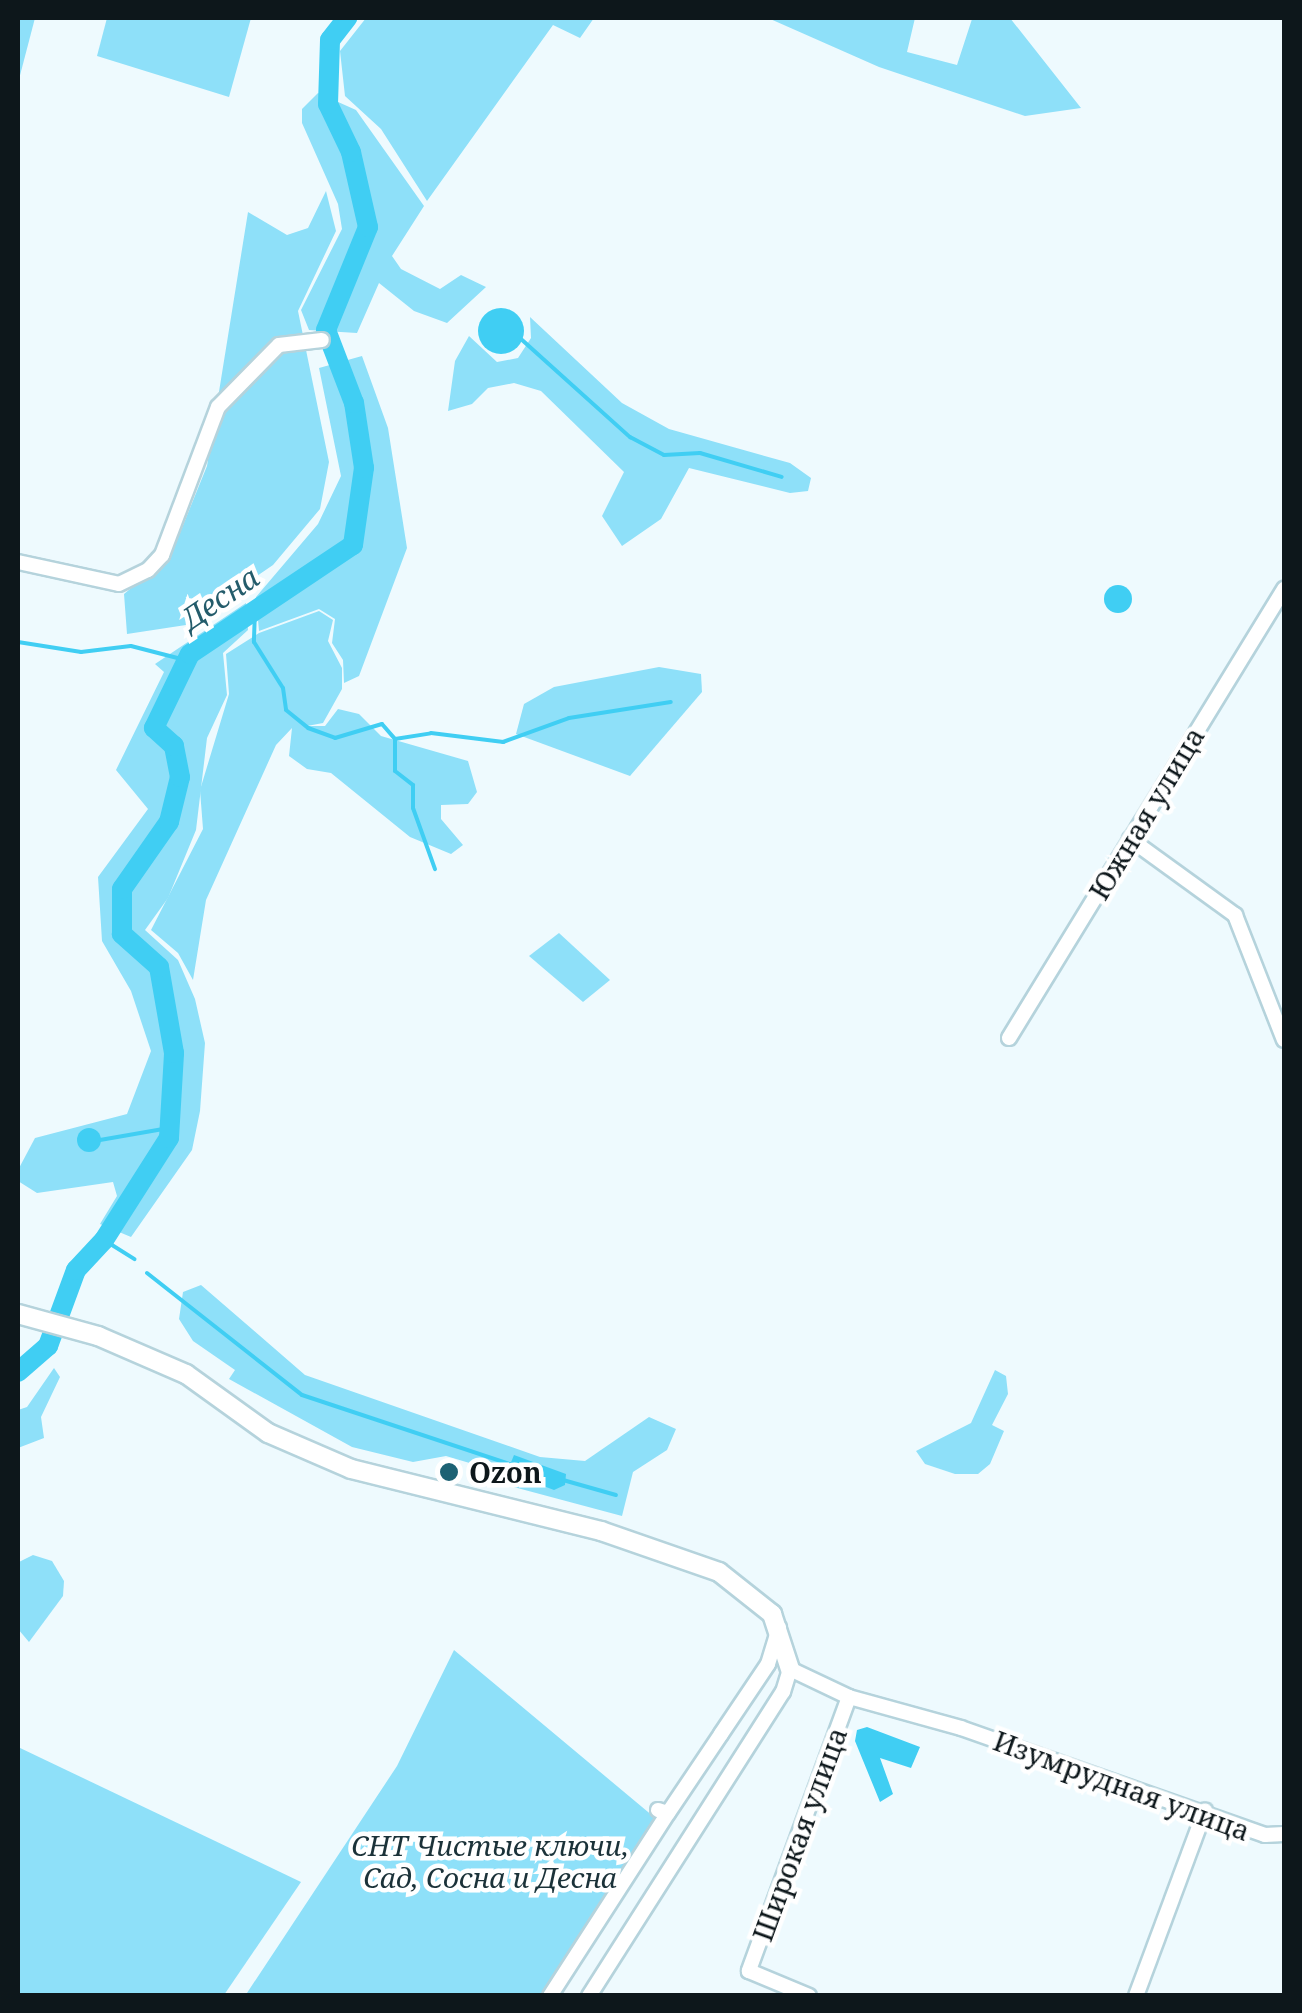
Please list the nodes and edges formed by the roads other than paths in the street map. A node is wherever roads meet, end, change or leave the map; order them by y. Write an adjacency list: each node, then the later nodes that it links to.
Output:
1 (322, 340): 2 (street)
2 (18, 562)
3 (1284, 589): 4 (street, Южная улица)
4 (1130, 840): 5 (street, Южная улица); 6 (street)
5 (1009, 1038)
6 (1284, 1040)
7 (18, 1314): 8 (street)
8 (779, 1628): 9 (street); 13 (street)
9 (790, 1669): 10 (street, Широкая улица); 14 (street)
10 (849, 1697): 11 (street, Изумрудная улица); 15 (street, Широкая улица)
11 (1205, 1810): 12 (street, Изумрудная улица); 16 (street)
12 (1284, 1834)
13 (550, 1996)
14 (589, 1996)
15 (810, 1996)
16 (1136, 1996)

